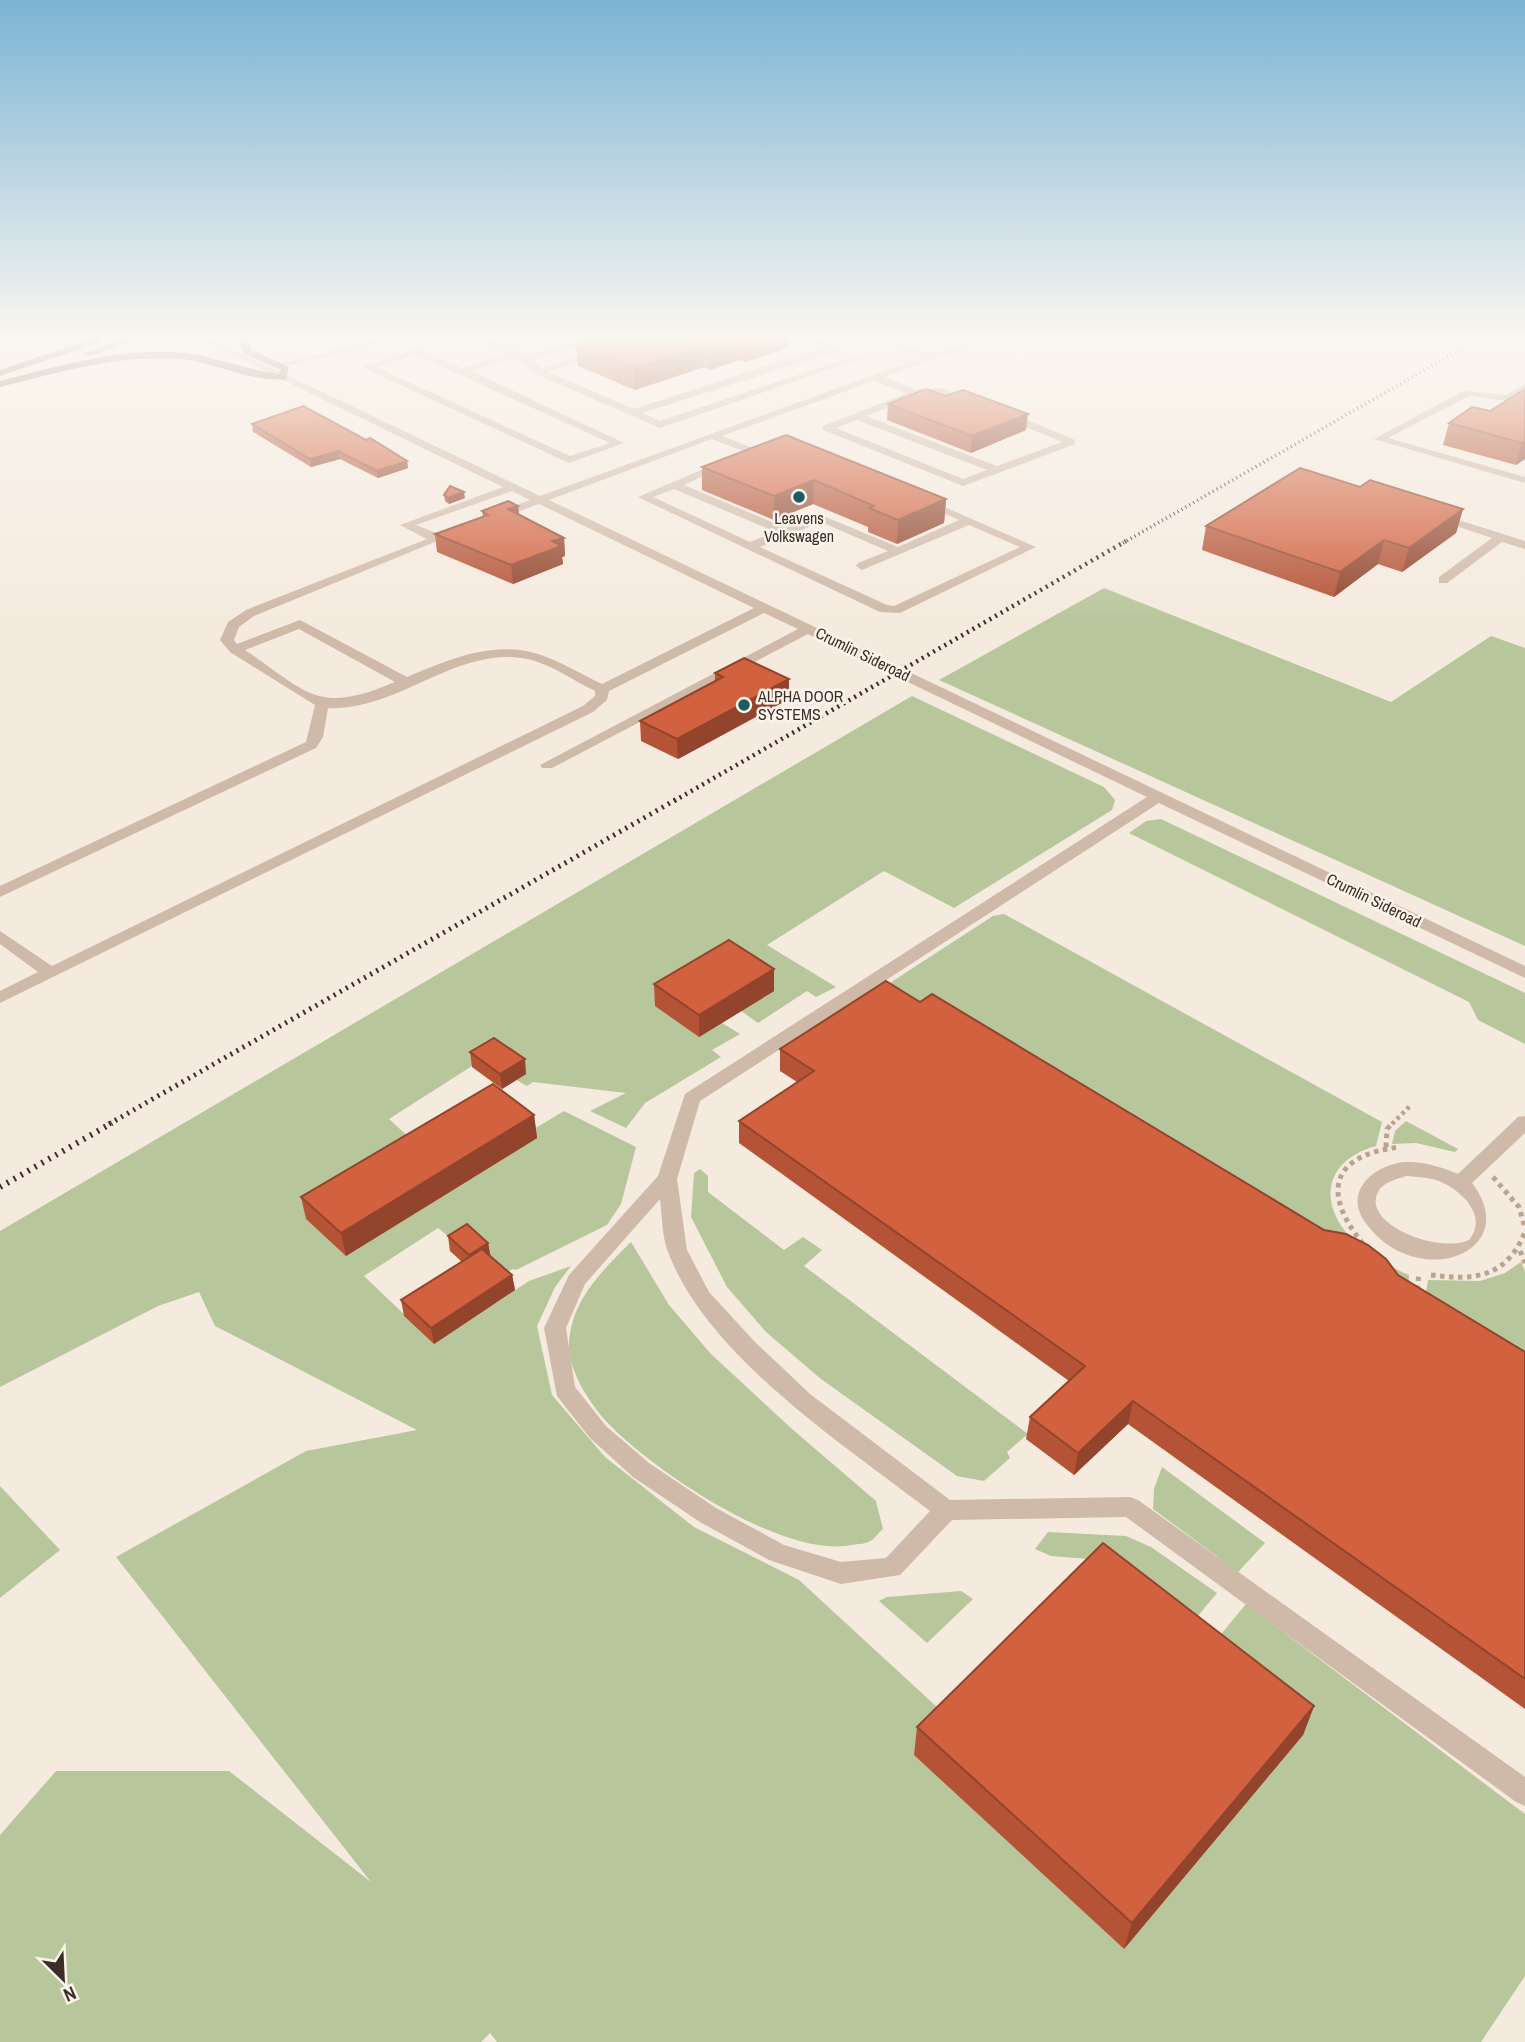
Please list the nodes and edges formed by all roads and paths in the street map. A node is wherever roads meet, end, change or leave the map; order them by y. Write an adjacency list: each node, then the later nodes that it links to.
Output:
1 (404, 432): 15 (street, Crumlin Sideroad)
2 (509, 432): 3 (street)
3 (596, 432)
4 (723, 432): 9 (street)
5 (837, 432): 12 (street)
6 (898, 432): 12 (street)
7 (1053, 432): 12 (street)
8 (1393, 432): 13 (street)
9 (713, 436): 11 (street); 17 (street)
10 (778, 444): 11 (street)
11 (753, 453): 14 (street)
12 (999, 471)
13 (1525, 480)
14 (673, 484): 21 (street); 24 (street)
15 (513, 487): 17 (street, Crumlin Sideroad); 30 (street)
16 (909, 495): 20 (street)
17 (541, 500): 19 (street); 28 (street, Crumlin Sideroad)
18 (1424, 512): 22 (street)
19 (489, 519)
20 (971, 520): 24 (street); 25 (street)
21 (786, 532): 24 (street); 25 (street)
22 (1501, 537): 23 (street); 27 (street)
23 (1525, 545)
24 (749, 547)
25 (898, 551): 26 (street)
26 (862, 566)
27 (1443, 580)
28 (766, 607): 29 (street, Crumlin Sideroad); 32 (street)
29 (809, 628): 34 (street); 35 (street, Crumlin Sideroad)
30 (234, 649): 31 (street); 33 (street)
31 (405, 682): 32 (street); 33 (street)
32 (601, 689): 38 (street)
33 (322, 704): 36 (street)
34 (547, 765)
35 (1159, 796): 39 (street, Crumlin Sideroad); 44 (street)
36 (0, 892)
37 (0, 936): 38 (street)
38 (50, 973): 40 (street)
39 (1525, 973)
40 (0, 998)
41 (1410, 1106): 43 (path)
42 (1525, 1122): 45 (street)
43 (1386, 1147)
44 (667, 1179): 50 (street); 50 (street)
45 (1460, 1183): 45 (street)
46 (1520, 1251): 47 (path)
47 (1525, 1263)
48 (1419, 1273): 49 (path)
49 (1416, 1300)
50 (946, 1510): 51 (street)
51 (1525, 1793)

